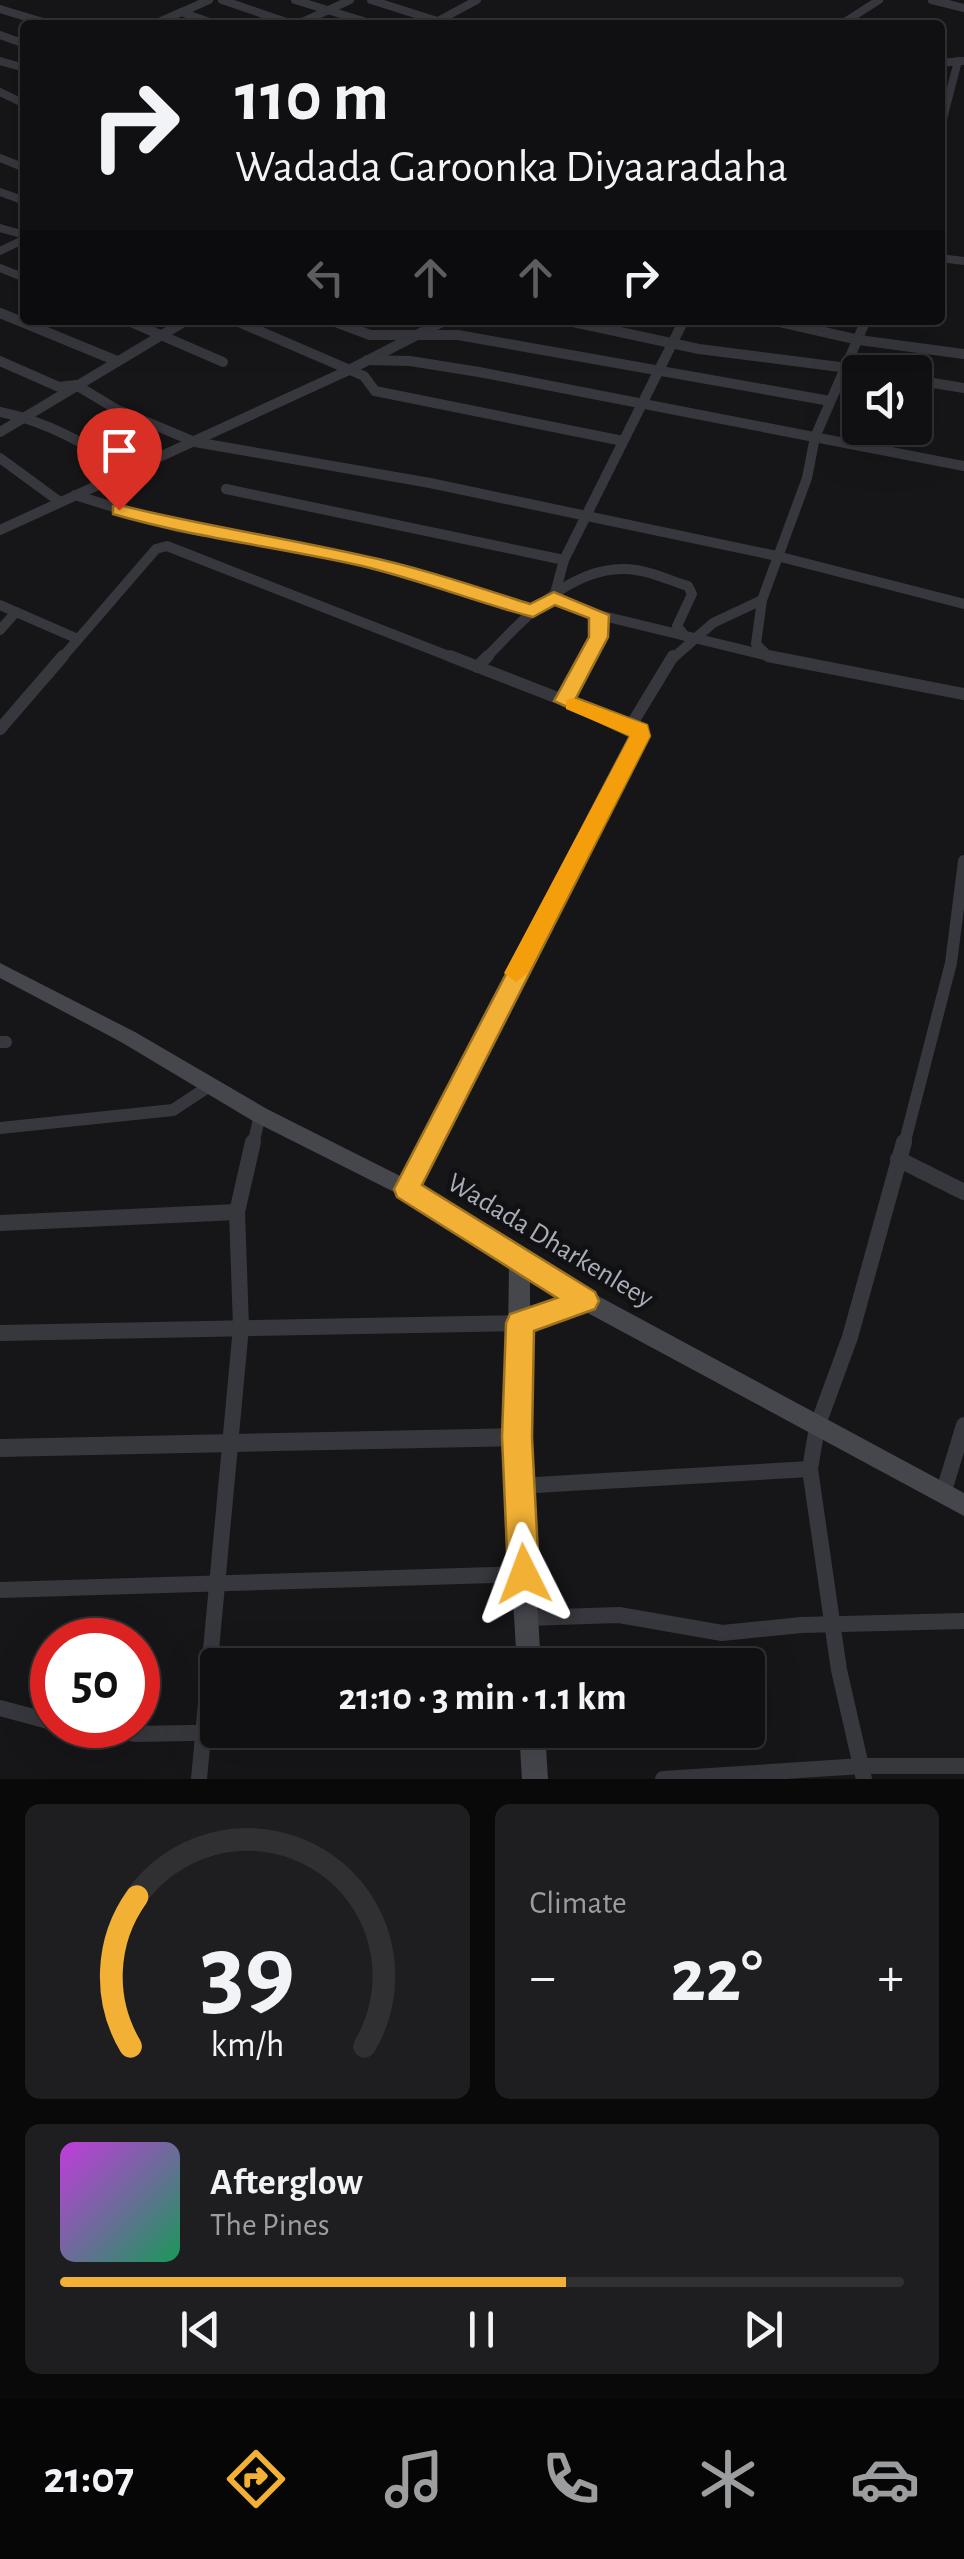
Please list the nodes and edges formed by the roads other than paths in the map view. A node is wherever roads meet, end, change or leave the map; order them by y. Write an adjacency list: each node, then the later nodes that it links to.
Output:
1 (209, 0): 12 (street)
2 (222, 0): 16 (street)
3 (295, 0): 11 (street)
4 (350, 0): 11 (street)
5 (372, 0): 19 (street)
6 (477, 0): 20 (street)
7 (879, 0): 21 (street)
8 (932, 0): 9 (street)
9 (964, 8)
10 (0, 9): 13 (street)
11 (328, 10): 17 (street); 18 (street)
12 (181, 12): 14 (street); 15 (street)
13 (36, 20)
14 (163, 20)
15 (204, 20)
16 (281, 20)
17 (307, 20)
18 (360, 20)
19 (426, 20)
20 (440, 20)
21 (848, 20)
22 (961, 61): 23 (street)
23 (960, 78): 28 (street)
24 (20, 90): 26 (street)
25 (0, 92): 26 (street)
26 (11, 95): 29 (street); 30 (street)
27 (945, 96): 28 (street)
28 (950, 96): 31 (street)
29 (0, 100)
30 (20, 101)
31 (945, 109)
32 (29, 325): 50 (street)
33 (139, 325): 42 (street)
34 (177, 325): 42 (street)
35 (246, 325): 53 (street)
36 (343, 325): 43 (street)
37 (436, 325): 43 (street)
38 (587, 325): 45 (street)
39 (681, 325): 45 (street)
40 (793, 325): 44 (street)
41 (864, 325): 44 (street)
42 (162, 334): 50 (street); 51 (street)
43 (414, 336): 48 (street); 54 (street)
44 (859, 340): 46 (street); 47 (street)
45 (670, 343): 52 (street); 54 (street)
46 (964, 354)
47 (852, 355)
48 (367, 360): 53 (street); 60 (street)
49 (0, 361): 57 (street)
50 (116, 361): 57 (street)
51 (222, 362)
52 (842, 365)
53 (349, 370): 65 (street); 66 (street)
54 (658, 371): 59 (street); 60 (street)
55 (842, 376): 59 (street)
56 (932, 383): 58 (street)
57 (76, 385): 62 (street); 66 (street)
58 (964, 388)
59 (830, 401): 64 (street)
60 (642, 404): 64 (street); 65 (street)
61 (0, 412): 62 (street)
62 (24, 417): 63 (street); 69 (street)
63 (0, 432)
64 (815, 437): 68 (street); 75 (street)
65 (622, 440): 73 (street)
66 (195, 442): 69 (street); 73 (street)
67 (0, 458): 72 (street)
68 (964, 466)
69 (127, 470): 71 (street)
70 (226, 488): 76 (street)
71 (74, 494): 72 (street); 82 (street)
72 (60, 502): 74 (street)
73 (585, 517): 75 (street); 76 (street)
74 (0, 530)
75 (777, 556): 78 (street); 79 (street)
76 (564, 560): 77 (street)
77 (554, 598): 82 (street); 83 (street); 85 (street)
78 (762, 600): 85 (street); 87 (street)
79 (964, 604)
80 (0, 606): 81 (street)
81 (16, 612): 84 (street); 86 (street)
82 (533, 612): 88 (street)
83 (599, 615): 85 (street); 90 (street)
84 (0, 630)
85 (687, 638): 87 (street); 91 (street)
86 (78, 640): 88 (street); 92 (street)
87 (768, 656): 89 (street)
88 (477, 666): 90 (street)
89 (964, 694)
90 (564, 701): 91 (street)
91 (630, 726): 100 (street)
92 (0, 729)
93 (964, 861): 94 (street)
94 (958, 965): 99 (street)
95 (0, 970): 96 (main road, Wadada Dharkenleey)
96 (211, 1084): 97 (main road, Wadada Dharkenleey); 98 (street)
97 (260, 1115): 100 (main road, Wadada Dharkenleey); 102 (street)
98 (0, 1128)
99 (898, 1160): 101 (street); 110 (street)
100 (407, 1189): 104 (main road, Wadada Dharkenleey)
101 (964, 1192)
102 (237, 1212): 103 (street); 107 (street)
103 (0, 1223)
104 (520, 1259): 105 (main road, Wadada Dharkenleey); 106 (main road)
105 (586, 1301): 106 (main road); 110 (main road, Wadada Dharkenleey)
106 (520, 1323): 107 (street); 111 (main road)
107 (240, 1327): 108 (street); 112 (street)
108 (0, 1332)
109 (964, 1426): 116 (street)
110 (817, 1427): 114 (street); 116 (main road, Wadada Dharkenleey)
111 (517, 1437): 112 (street); 115 (main road)
112 (229, 1443): 113 (street); 118 (street)
113 (0, 1448)
114 (810, 1469): 115 (street); 122 (street)
115 (518, 1486): 117 (main road)
116 (954, 1499)
117 (524, 1574): 118 (street); 120 (main road)
118 (218, 1583): 119 (street); 123 (street)
119 (0, 1590)
120 (526, 1618): 122 (street); 124 (main road)
121 (964, 1620): 122 (street)
122 (835, 1624): 132 (street)
123 (211, 1648)
124 (528, 1648)
125 (0, 1708): 126 (street)
126 (30, 1716)
127 (200, 1730): 128 (street)
128 (160, 1734)
129 (201, 1748): 133 (street)
130 (533, 1748): 134 (main road)
131 (964, 1766): 132 (street)
132 (863, 1773): 135 (street)
133 (200, 1779)
134 (535, 1779)
135 (663, 1779)

